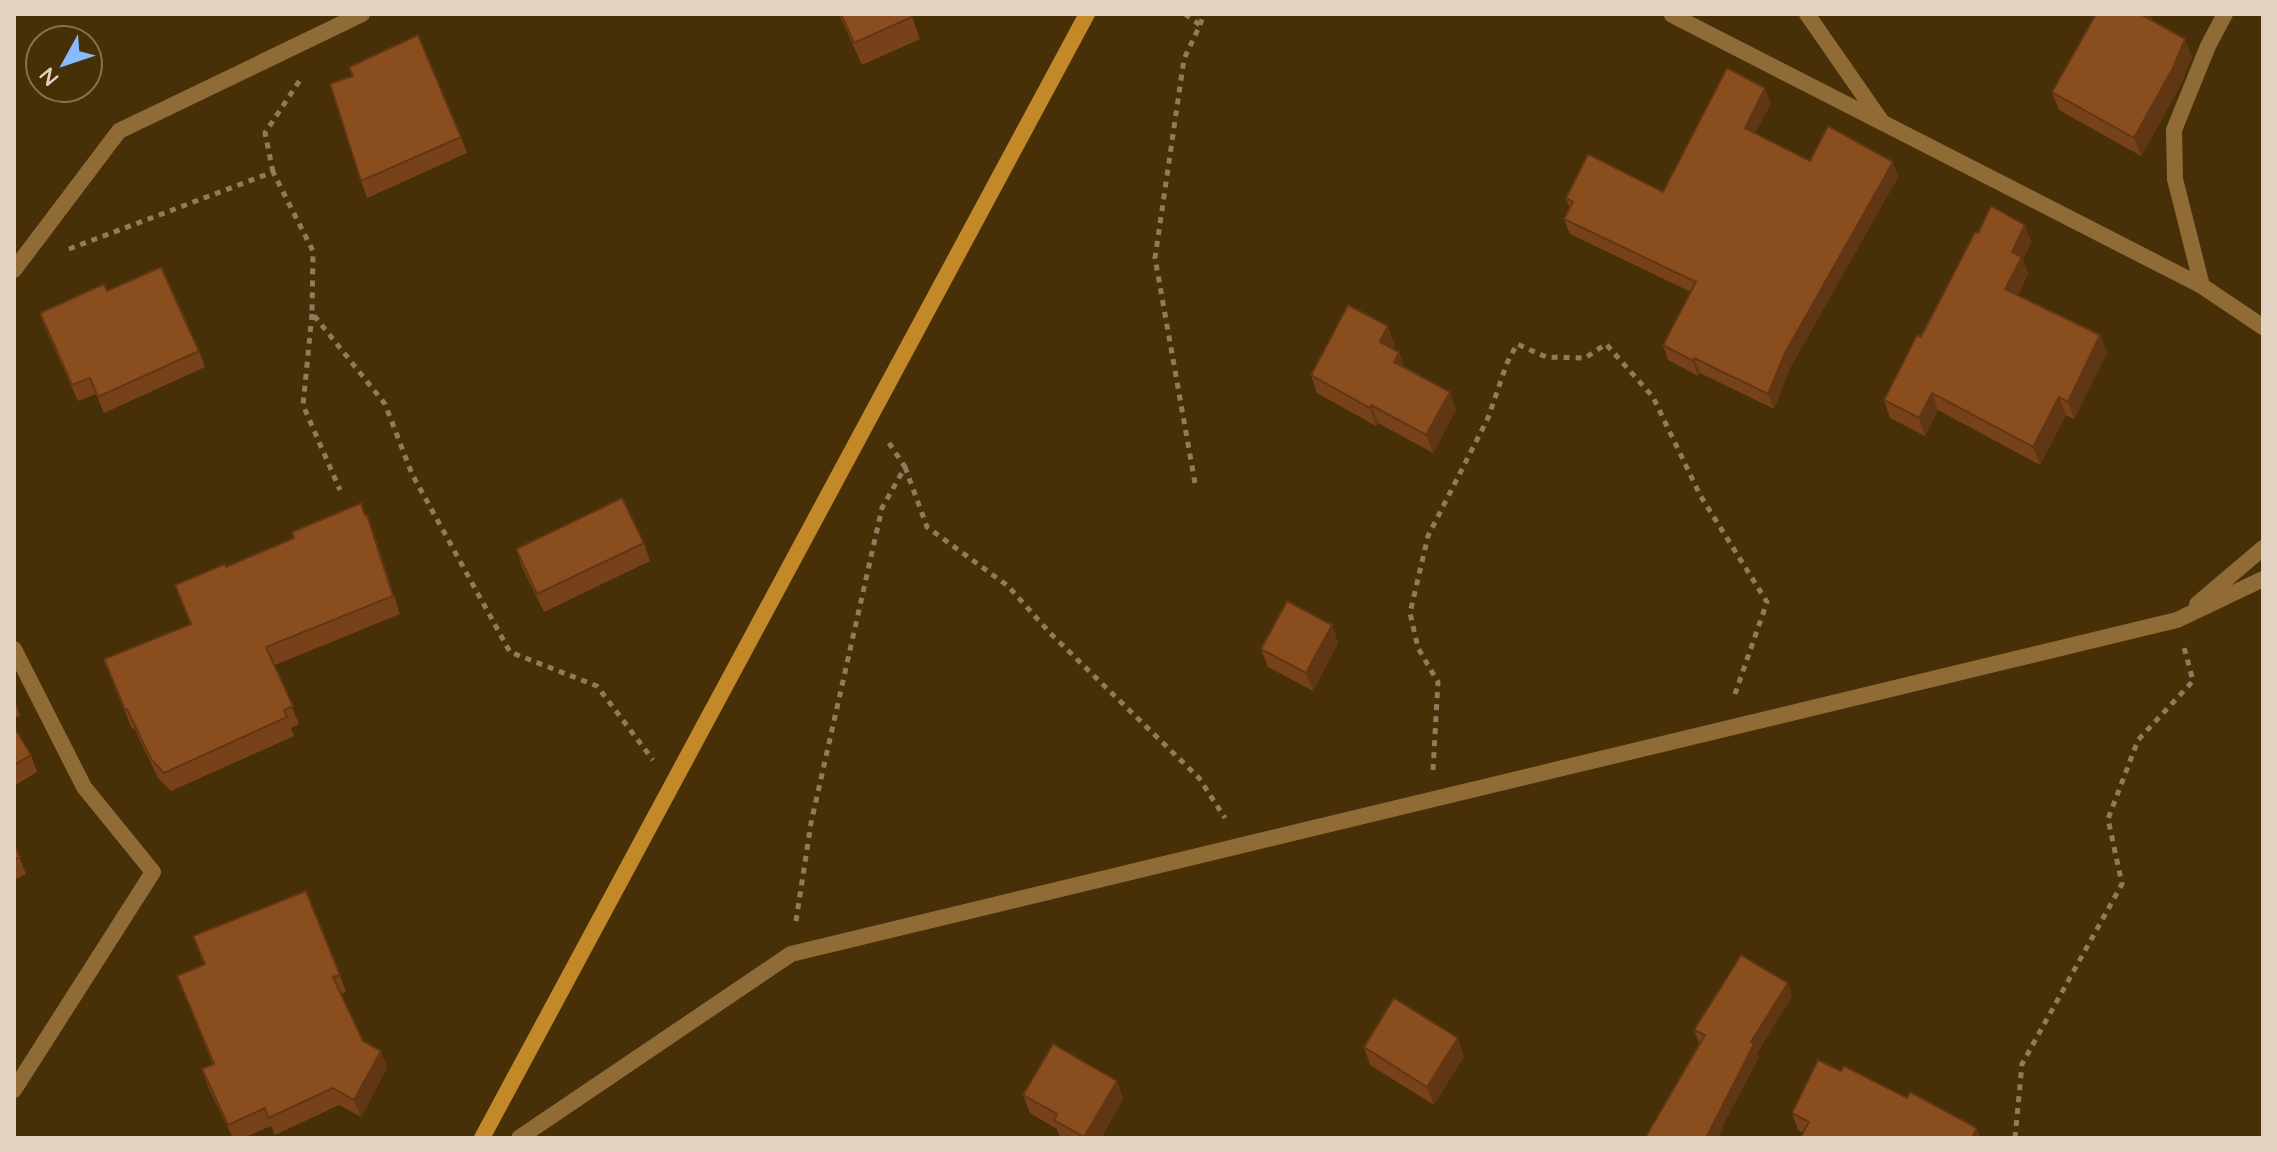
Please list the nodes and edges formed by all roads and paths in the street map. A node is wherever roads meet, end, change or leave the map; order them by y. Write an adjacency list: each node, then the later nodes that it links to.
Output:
1 (362, 14): 9 (street)
2 (1087, 14): 16 (street)
3 (1185, 14): 8 (path)
4 (1204, 14): 8 (path)
5 (1807, 14): 10 (street)
6 (2225, 14): 13 (street)
7 (1672, 15): 10 (street)
8 (1200, 25): 18 (path)
9 (288, 50): 11 (path); 12 (street)
10 (1882, 122): 13 (street)
11 (273, 172): 12 (path); 14 (path)
12 (15, 270)
13 (2202, 286): 15 (street)
14 (312, 313): 19 (path); 25 (path)
15 (2263, 327)
16 (886, 387): 17 (path); 25 (street)
17 (905, 467): 27 (path); 28 (path)
18 (1195, 483)
19 (340, 490)
20 (2263, 548): 22 (street)
21 (2263, 579): 22 (street)
22 (2177, 620): 24 (street); 32 (path)
23 (14, 649): 29 (street)
24 (1723, 729): 26 (street); 26 (path)
25 (672, 785): 30 (street)
26 (1432, 799): 27 (street)
27 (1241, 845): 28 (street)
28 (791, 954): 31 (street)
29 (14, 1090)
30 (482, 1138)
31 (519, 1138)
32 (2015, 1138)

